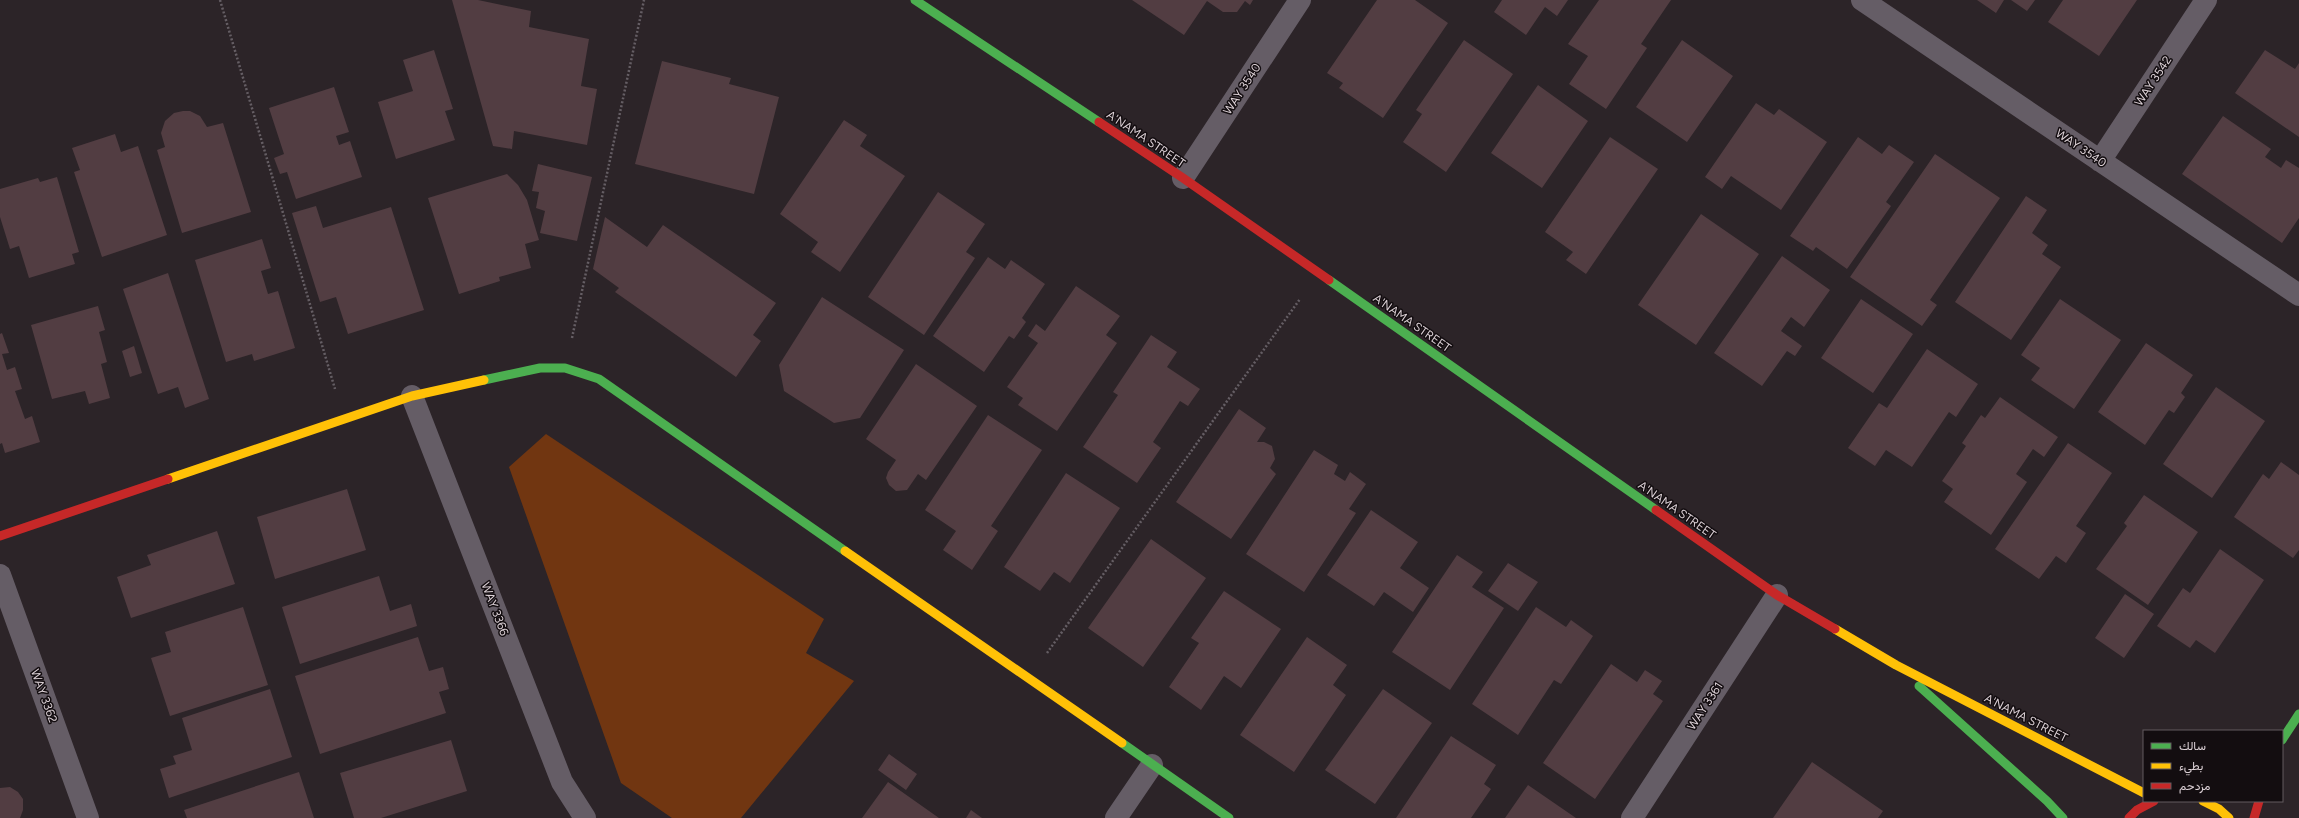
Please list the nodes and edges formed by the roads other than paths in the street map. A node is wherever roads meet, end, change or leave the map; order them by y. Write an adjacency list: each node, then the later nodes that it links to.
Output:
1 (915, 0): 6 (street, A'NAMA STREET)
2 (1300, 0): 6 (street, WAY 3540)
3 (1862, 0): 5 (street, WAY 3540)
4 (2206, 0): 5 (street, WAY 3542)
5 (2100, 161): 7 (street, WAY 3540)
6 (1183, 178): 11 (street, A'NAMA STREET)
7 (2299, 295)
8 (412, 396): 9 (street); 15 (street); 21 (street, WAY 3366)
9 (0, 536)
10 (0, 575): 20 (street, WAY 3362)
11 (1777, 595): 12 (street, A'NAMA STREET); 24 (street, WAY 3361)
12 (1896, 665): 16 (street, A'NAMA STREET); 25 (street, A'NAMA STREET)
13 (2299, 714): 14 (street)
14 (2283, 738)
15 (1152, 765): 22 (street); 23 (street)
16 (2143, 792)
17 (2152, 802): 26 (street)
18 (2205, 802): 27 (street)
19 (2260, 802): 28 (street)
20 (88, 818)
21 (585, 818)
22 (1116, 818)
23 (1229, 818)
24 (1632, 818)
25 (2063, 818)
26 (2129, 818)
27 (2229, 818)
28 (2254, 818)

